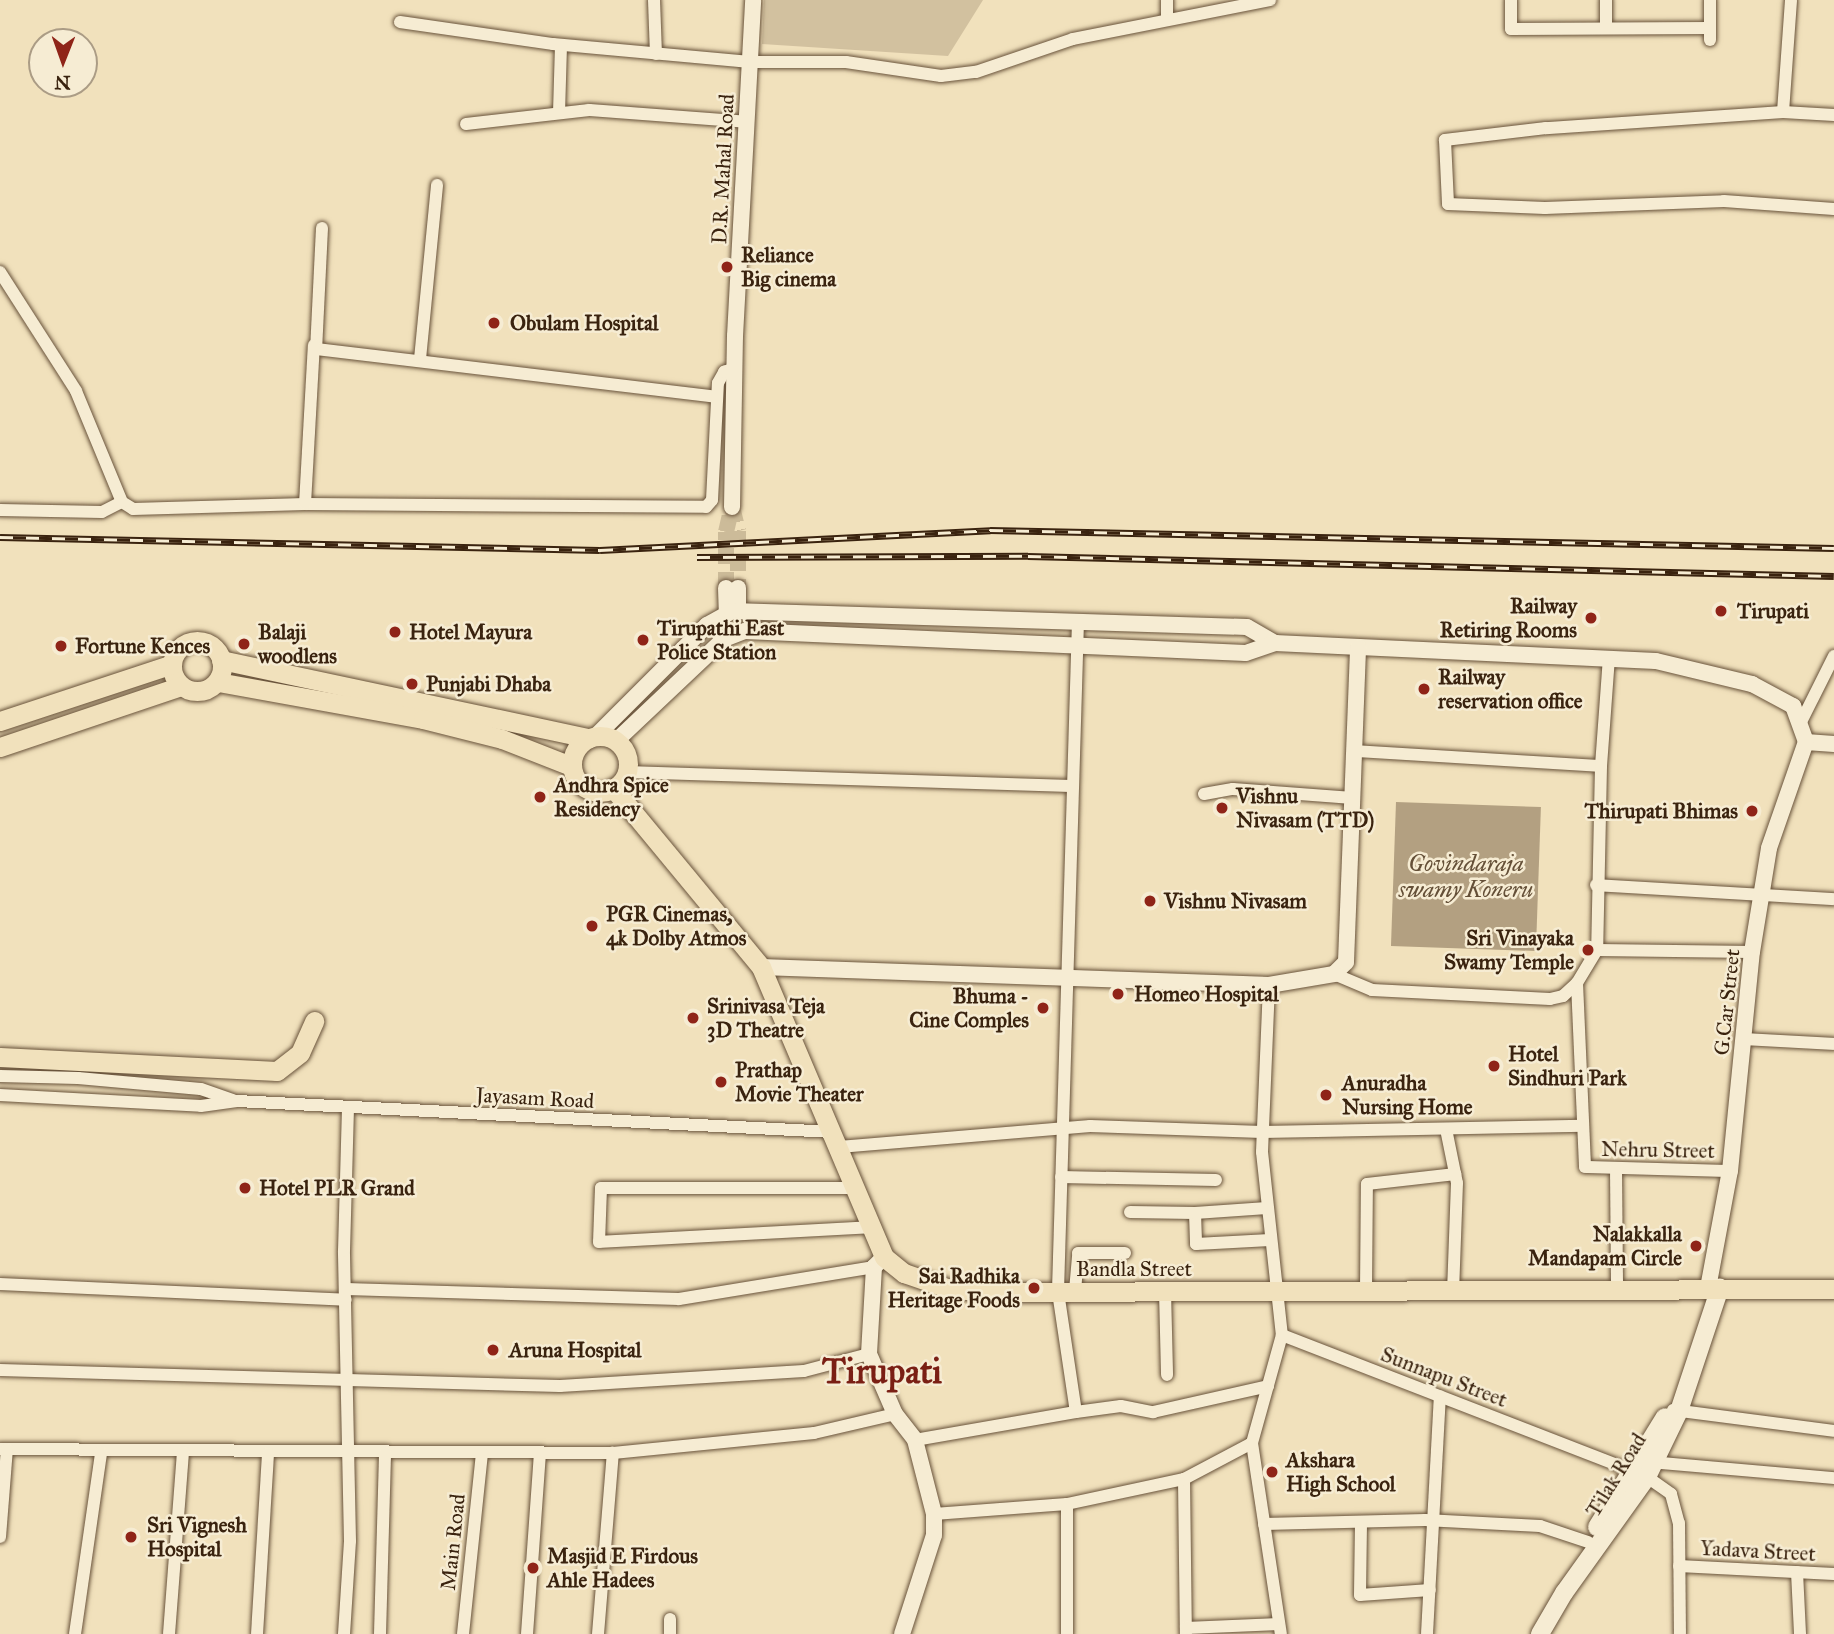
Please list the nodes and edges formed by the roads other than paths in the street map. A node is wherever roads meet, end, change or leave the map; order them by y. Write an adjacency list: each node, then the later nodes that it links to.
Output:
1 (654, 0): 13 (street)
2 (753, 0): 14 (street, D.R. Mahal Road)
3 (1167, 0): 9 (street)
4 (1270, 0): 9 (street)
5 (1511, 0): 11 (street)
6 (1606, 0): 11 (street)
7 (1710, 0): 11 (street)
8 (1791, 0): 15 (street)
9 (1167, 18): 14 (street)
10 (400, 22): 12 (street)
11 (1606, 28)
12 (561, 45): 13 (street); 16 (street)
13 (656, 54): 14 (street)
14 (750, 62): 18 (street, D.R. Mahal Road)
15 (1783, 112): 17 (street); 21 (street)
16 (559, 113): 18 (street); 19 (street)
17 (1834, 115)
18 (747, 122): 27 (street, D.R. Mahal Road)
19 (466, 124)
20 (437, 185): 26 (street)
21 (1834, 209)
22 (322, 228): 25 (street)
23 (0, 272): 24 (street)
24 (6, 293): 29 (street)
25 (314, 345): 26 (street); 30 (street)
26 (420, 359): 28 (street)
27 (734, 368): 28 (street); 31 (street, D.R. Mahal Road)
28 (716, 397): 30 (street)
29 (122, 502): 30 (street); 32 (street)
30 (305, 505)
31 (732, 507)
32 (0, 510)
33 (732, 588): 34 (street)
34 (732, 612): 35 (street); 47 (street)
35 (1078, 621): 36 (street); 37 (street)
36 (1275, 643): 37 (street); 38 (street)
37 (1077, 645): 48 (street); 56 (street)
38 (1358, 648): 40 (street); 52 (street)
39 (1834, 656): 46 (street)
40 (1609, 658): 46 (street); 54 (street)
41 (221, 660): 42 (main road); 43 (main road); 47 (main road)
42 (172, 664): 44 (main road); 45 (main road)
43 (218, 682): 44 (main road); 53 (main road)
44 (181, 686): 51 (main road)
45 (0, 721)
46 (1801, 722): 49 (street)
47 (592, 737): 48 (main road); 53 (main road)
48 (616, 741): 55 (main road)
49 (1805, 742): 50 (street); 61 (street, G.Car Street)
50 (1834, 744)
51 (0, 747)
52 (1355, 751): 54 (street); 59 (street)
53 (572, 766): 57 (main road)
54 (1601, 766): 60 (street)
55 (626, 772): 56 (street); 57 (main road)
56 (1071, 786): 67 (street)
57 (613, 788): 65 (main road)
58 (1204, 794): 59 (street)
59 (1353, 797): 66 (street)
60 (1596, 885): 61 (street); 63 (street)
61 (1763, 893): 62 (street); 64 (street, G.Car Street)
62 (1834, 899)
63 (1597, 950): 64 (street); 68 (street)
64 (1752, 952): 71 (street, G.Car Street)
65 (761, 967): 67 (street); 82 (main road)
66 (1334, 974): 68 (street); 69 (street)
67 (1065, 978): 69 (street); 79 (street)
68 (1577, 983): 78 (street, Nehru Street)
69 (1269, 985): 81 (street)
70 (314, 1021): 73 (main road)
71 (1745, 1039): 72 (street); 84 (street, G.Car Street)
72 (1834, 1044)
73 (0, 1057)
74 (0, 1076): 76 (street, Jayasam Road)
75 (0, 1096): 76 (street, Jayasam Road)
76 (237, 1101): 77 (street, Jayasam Road)
77 (348, 1109): 82 (street, Jayasam Road); 105 (street)
78 (1583, 1126): 80 (street, Nehru Street); 83 (street, Nehru Street)
79 (1062, 1128): 81 (street, Nehru Street); 82 (street, Jayasam Road); 86 (street)
80 (1446, 1129): 81 (street, Nehru Street); 85 (street)
81 (1262, 1132): 89 (street)
82 (836, 1139): 88 (main road)
83 (1616, 1168): 84 (street, Nehru Street); 98 (street)
84 (1730, 1171): 96 (street, G.Car Street)
85 (1455, 1174): 100 (street); 101 (street)
86 (1061, 1177): 87 (street); 103 (street)
87 (1216, 1180)
88 (856, 1188): 92 (main road); 92 (street)
89 (1267, 1208): 91 (street); 93 (street)
90 (1130, 1212): 91 (street)
91 (1195, 1213): 93 (street)
92 (873, 1227): 95 (main road)
93 (1270, 1240): 104 (street)
94 (1125, 1253): 103 (street)
95 (879, 1262): 103 (main road, Bandla Street); 105 (street); 107 (street)
96 (1714, 1282): 98 (main road, Bandla Street); 99 (main road, Bandla Street); 113 (main road, Tilak Road)
97 (0, 1284): 105 (street)
98 (1617, 1289): 101 (main road, Bandla Street)
99 (1834, 1289)
100 (1366, 1290): 101 (main road, Bandla Street); 104 (main road, Bandla Street)
101 (1453, 1290)
102 (1166, 1291): 103 (main road, Bandla Street); 104 (main road, Bandla Street); 109 (street)
103 (1067, 1292): 114 (street)
104 (1274, 1293): 106 (street)
105 (346, 1294): 110 (street)
106 (1282, 1335): 111 (street); 112 (street, Sunnapu Street)
107 (869, 1354): 110 (street); 115 (street)
108 (0, 1370): 110 (street)
109 (1167, 1375)
110 (346, 1381): 120 (street)
111 (1268, 1386): 114 (street); 118 (street)
112 (1440, 1396): 128 (street, Sunnapu Street); 133 (street)
113 (1674, 1410): 116 (street); 128 (main road, Tilak Road)
114 (1076, 1412): 117 (street)
115 (895, 1414): 117 (street); 126 (street)
116 (1834, 1431)
117 (915, 1440): 132 (street)
118 (1252, 1443): 129 (street); 135 (street)
119 (4, 1449): 122 (street); 136 (street)
120 (348, 1452): 121 (street); 124 (street); 148 (street)
121 (385, 1452): 125 (street); 149 (street)
122 (101, 1453): 123 (street); 145 (street)
123 (183, 1453): 124 (street); 146 (street)
124 (268, 1453): 147 (street)
125 (482, 1453): 127 (street); 150 (street, Main Road)
126 (613, 1453): 127 (street); 152 (street)
127 (540, 1454): 151 (street)
128 (1641, 1468): 130 (street); 137 (main road, Tilak Road); 138 (street); 158 (main road, Tilak Road)
129 (1184, 1479): 131 (street); 144 (street)
130 (1834, 1479)
131 (1067, 1504): 132 (street); 155 (street)
132 (934, 1514): 154 (street)
133 (1434, 1521): 134 (street); 137 (street); 141 (street)
134 (1361, 1523): 135 (street); 141 (street)
135 (1264, 1524): 143 (street)
136 (0, 1537)
137 (1588, 1542): 157 (main road, Tilak Road)
138 (1679, 1566): 139 (street, Yadava Street); 159 (street)
139 (1797, 1572): 140 (street, Yadava Street); 160 (street)
140 (1834, 1574)
141 (1430, 1590): 156 (street)
142 (670, 1619): 153 (street)
143 (1280, 1629): 144 (street)
144 (1186, 1631)
145 (75, 1634)
146 (169, 1634)
147 (257, 1634)
148 (344, 1634)
149 (380, 1634)
150 (463, 1634)
151 (527, 1634)
152 (598, 1634)
153 (670, 1634)
154 (902, 1634)
155 (1067, 1634)
156 (1427, 1634)
157 (1531, 1634)
158 (1540, 1634)
159 (1680, 1634)
160 (1800, 1634)

